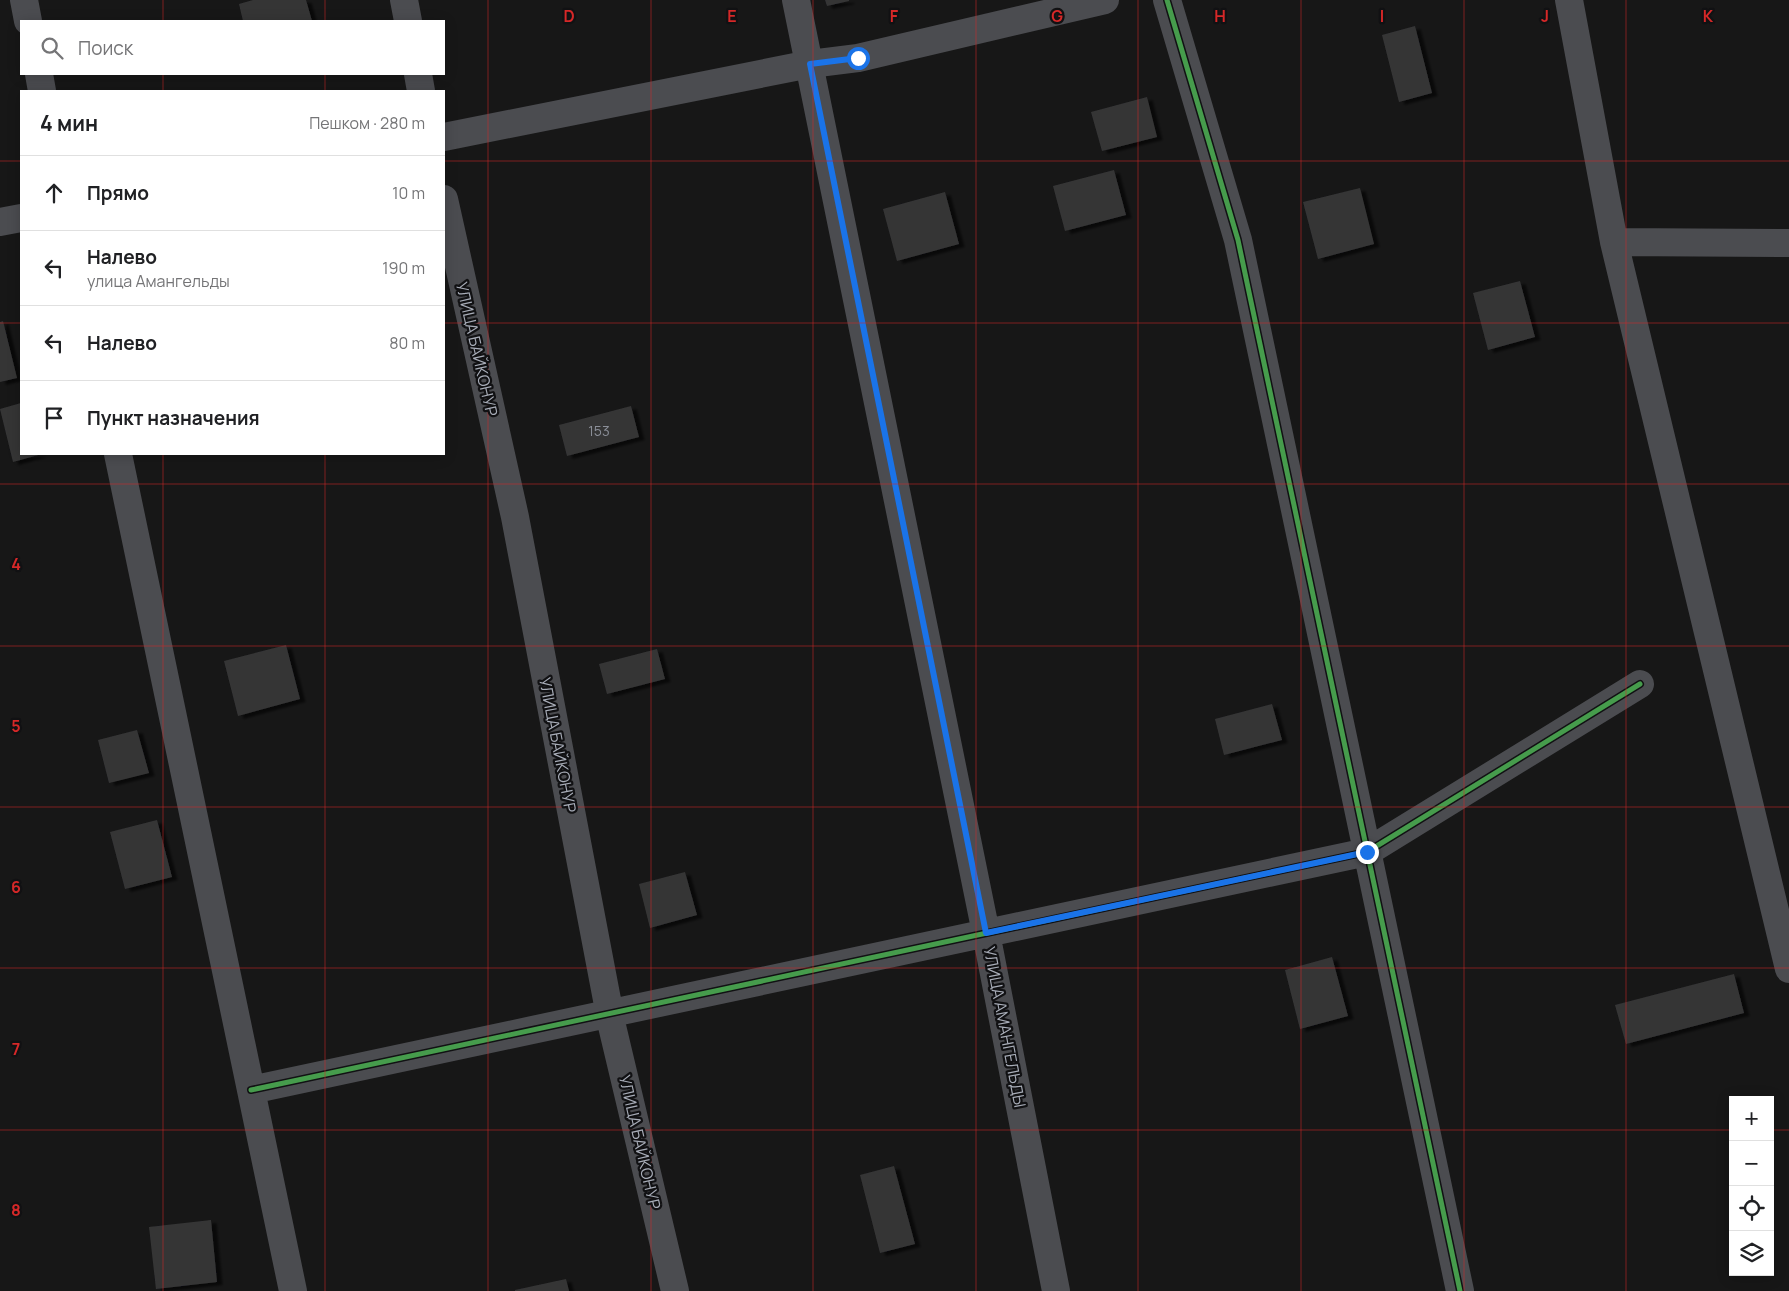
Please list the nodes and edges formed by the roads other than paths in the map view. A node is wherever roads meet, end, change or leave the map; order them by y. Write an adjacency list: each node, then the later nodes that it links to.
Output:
1 (24, 0): 7 (street)
2 (404, 0): 8 (street)
3 (796, 0): 9 (street, УЛИЦА АМАНГЕЛЬДЫ)
4 (1105, 0): 9 (street)
5 (1167, 0): 22 (street)
6 (1569, 0): 18 (street)
7 (28, 20)
8 (408, 20)
9 (810, 64): 14 (street); 23 (street, УЛИЦА АМАНГЕЛЬДЫ)
10 (39, 75): 12 (street)
11 (418, 75): 13 (street)
12 (42, 90)
13 (421, 90)
14 (445, 138)
15 (445, 203): 25 (street, УЛИЦА БАЙКОНУР)
16 (20, 218): 17 (street)
17 (0, 222)
18 (1614, 242): 19 (street); 24 (street)
19 (1789, 243)
20 (118, 455): 26 (street)
21 (1640, 684): 22 (street)
22 (1367, 852): 23 (street); 30 (street)
23 (986, 933): 25 (street); 29 (street, УЛИЦА АМАНГЕЛЬДЫ)
24 (1789, 969)
25 (610, 1014): 26 (street); 28 (street, УЛИЦА БАЙКОНУР)
26 (251, 1090): 27 (street)
27 (293, 1291)
28 (675, 1291)
29 (1056, 1291)
30 (1460, 1291)

